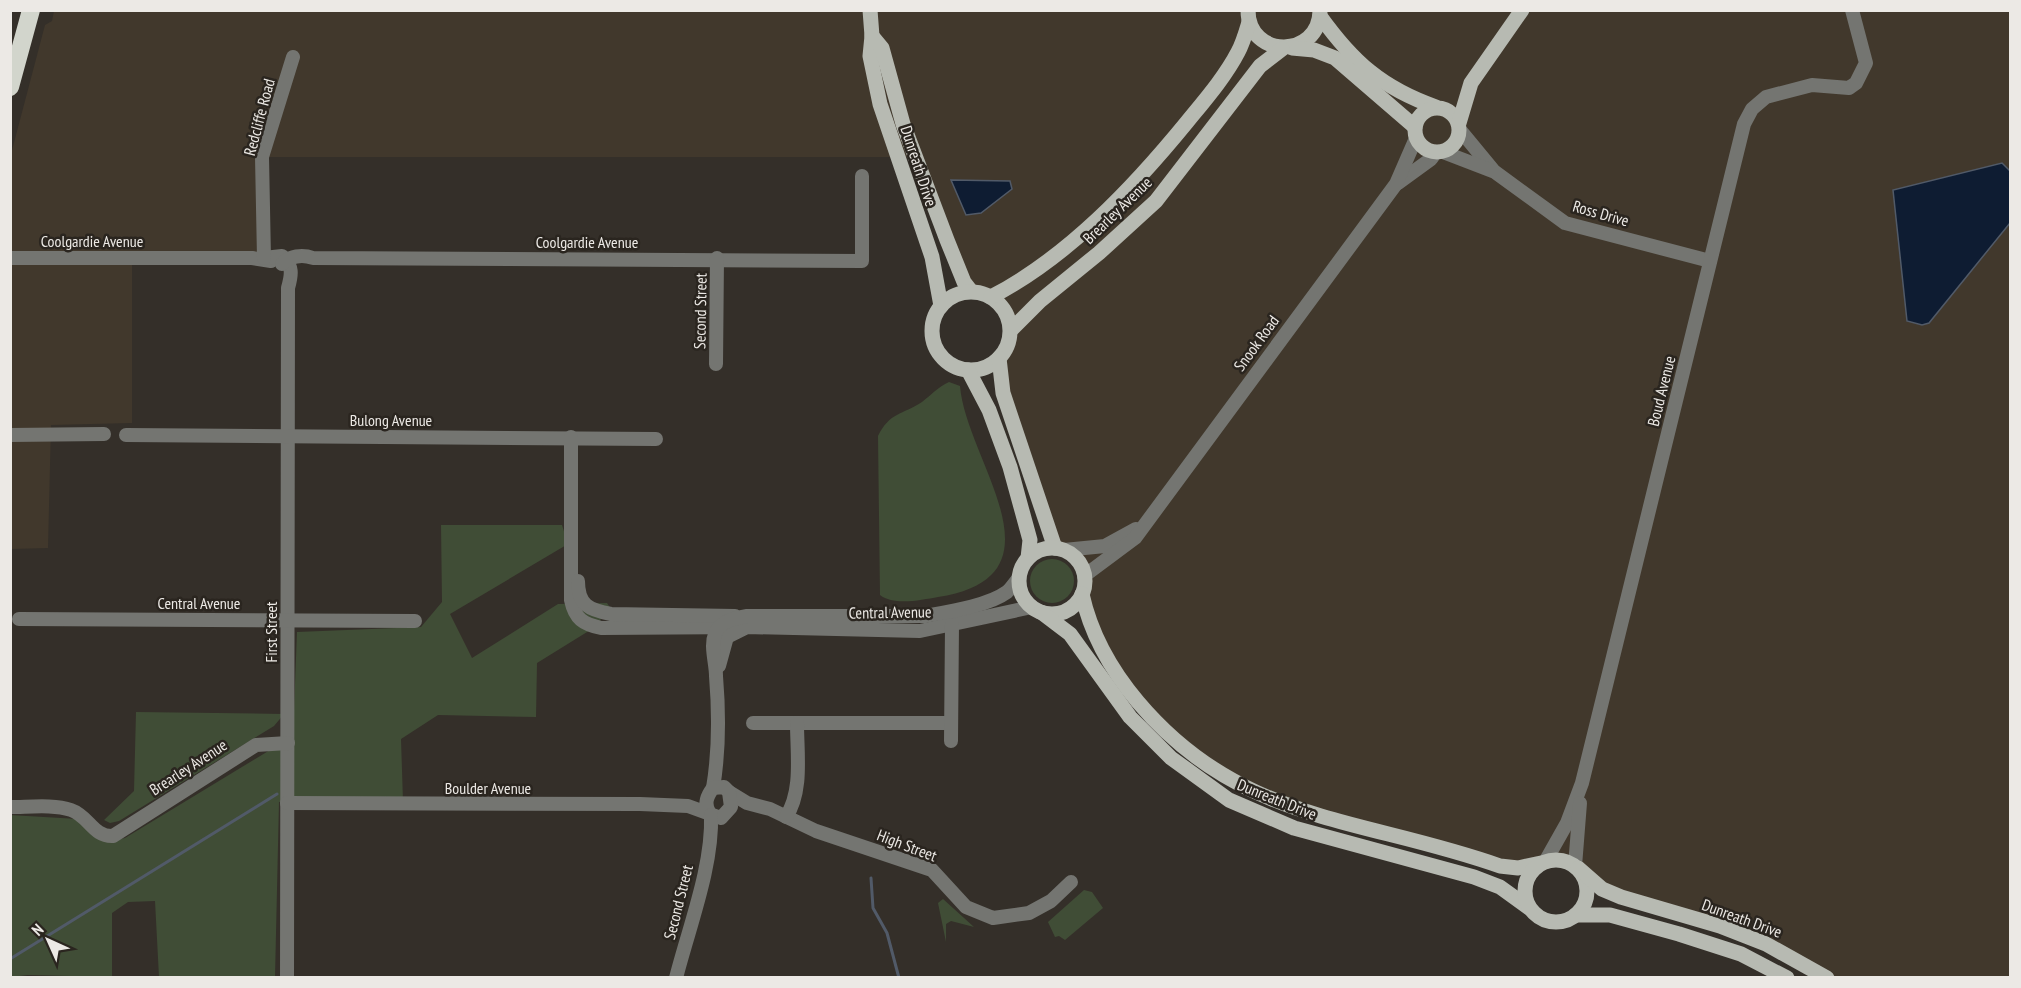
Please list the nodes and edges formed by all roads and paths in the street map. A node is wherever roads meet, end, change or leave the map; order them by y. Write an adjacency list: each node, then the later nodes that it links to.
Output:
1 (870, 10): 7 (main road, Dunreath Drive)
2 (1522, 10): 13 (main road)
3 (1852, 10): 24 (street, Boud Avenue)
4 (26, 11): 9 (highway); 11 (highway)
5 (1320, 13): 8 (main road, Brearley Avenue); 12 (main road)
6 (1249, 16): 8 (main road); 27 (main road, Brearley Avenue)
7 (872, 36): 26 (main road, Dunreath Drive); 28 (main road, Dunreath Drive)
8 (1287, 48): 14 (main road); 29 (main road, Brearley Avenue)
9 (10, 50)
10 (293, 57): 22 (street, Redcliffe Road)
11 (10, 87)
12 (1436, 107): 13 (main road); 14 (main road)
13 (1459, 127): 15 (main road); 16 (street, Ross Drive)
14 (1416, 132): 15 (main road); 18 (street, Snook Road)
15 (1439, 152): 16 (street, Ross Drive); 18 (street, Snook Road)
16 (1495, 172): 24 (street, Ross Drive)
17 (862, 176): 23 (street, Coolgardie Avenue)
18 (1396, 184): 39 (street, Snook Road)
19 (10, 251): 20 (street, Coolgardie Avenue)
20 (28, 257): 21 (street, Coolgardie Avenue); 22 (street, Coolgardie Avenue)
21 (10, 258)
22 (264, 258): 25 (street, Coolgardie Avenue)
23 (717, 258): 25 (street, Coolgardie Avenue); 31 (street, Second Street)
24 (1710, 261): 59 (street, Boud Avenue)
25 (286, 264): 36 (street, First Street)
26 (971, 291): 27 (main road); 28 (main road)
27 (992, 297): 29 (main road)
28 (941, 306): 32 (main road)
29 (1011, 330): 30 (main road)
30 (999, 358): 32 (main road); 40 (main road)
31 (716, 364)
32 (968, 370): 41 (main road)
33 (104, 434): 34 (street)
34 (10, 435)
35 (126, 435): 36 (street, Bulong Avenue)
36 (287, 435): 37 (street, Bulong Avenue); 48 (street, First Street)
37 (576, 437): 38 (street, Bulong Avenue); 46 (street, Central Avenue); 52 (street, Central Avenue)
38 (656, 439)
39 (1145, 523): 40 (street, Snook Road); 42 (street, Snook Road)
40 (1059, 549): 41 (main road); 42 (main road)
41 (1028, 558): 43 (main road)
42 (1084, 576): 44 (main road)
43 (1019, 578): 45 (main road); 50 (street, Central Avenue)
44 (1082, 594): 45 (main road); 65 (main road, Dunreath Drive)
45 (1036, 610): 51 (street, Central Avenue); 68 (main road, Dunreath Drive)
46 (700, 616): 50 (street, Central Avenue); 53 (street)
47 (19, 619): 48 (street, Central Avenue)
48 (288, 620): 49 (street, Central Avenue); 58 (street, First Street)
49 (415, 621)
50 (747, 622): 51 (street, Central Avenue); 53 (street, Central Avenue)
51 (952, 625): 56 (street)
52 (676, 628): 53 (street, Central Avenue); 53 (street, Central Avenue)
53 (719, 635): 61 (street, Second Street)
54 (753, 723): 55 (street)
55 (797, 723): 56 (street); 64 (street)
56 (951, 723): 57 (street)
57 (951, 741)
58 (288, 743): 60 (street, First Street); 63 (street, Brearley Avenue)
59 (1582, 783): 65 (street, Boud Avenue); 66 (street, Boud Avenue)
60 (287, 803): 61 (street, Boulder Avenue); 70 (street, First Street)
61 (718, 803): 62 (street, Boulder Avenue); 71 (street, Second Street)
62 (747, 803): 64 (street, High Street)
63 (10, 807)
64 (786, 817): 67 (street, High Street)
65 (1543, 862): 66 (main road); 68 (main road)
66 (1576, 867): 69 (main road); 73 (main road, Dunreath Drive)
67 (1071, 882)
68 (1529, 908): 69 (main road)
69 (1576, 915): 72 (main road, Dunreath Drive)
70 (287, 978)
71 (676, 978)
72 (1787, 978)
73 (1827, 978)

